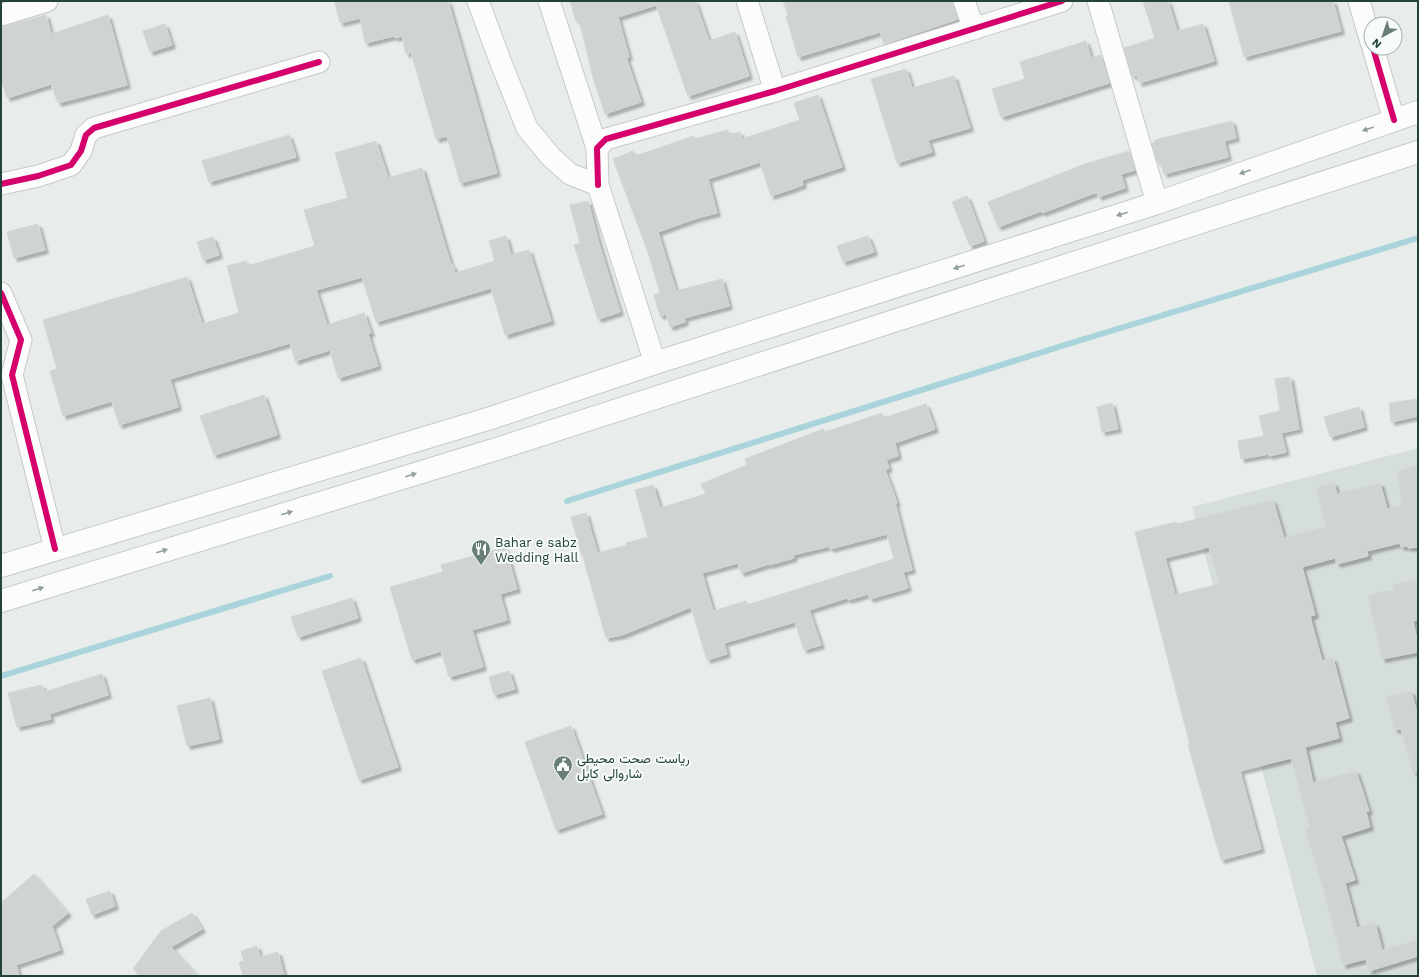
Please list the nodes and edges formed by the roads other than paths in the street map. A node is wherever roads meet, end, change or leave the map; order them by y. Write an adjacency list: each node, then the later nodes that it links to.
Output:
1 (47, 1): 9 (street)
2 (478, 1): 20 (street)
3 (548, 1): 17 (street)
4 (747, 1): 14 (street)
5 (964, 1): 11 (street)
6 (1062, 1): 11 (street)
7 (1098, 1): 21 (street)
8 (1359, 1): 10 (street)
9 (1, 15)
10 (1363, 16)
11 (974, 29): 14 (street)
12 (1375, 56): 16 (street)
13 (319, 62): 19 (street)
14 (775, 91): 17 (street)
15 (1418, 112): 16 (main road)
16 (1394, 120): 21 (main road, one-way to 21)
17 (597, 148): 20 (street)
18 (1418, 152): 23 (main road)
19 (1, 184)
20 (598, 185): 27 (street)
21 (1157, 203): 22 (main road, one-way to 22)
22 (987, 258): 23 (main road); 24 (main road, one-way to 24)
23 (996, 288): 26 (main road)
24 (888, 290): 26 (main road); 27 (main road)
25 (1, 293): 28 (street)
26 (897, 320): 30 (main road, one-way to 26)
27 (655, 363): 28 (main road)
28 (55, 549): 29 (main road)
29 (1, 566)
30 (1, 601)

